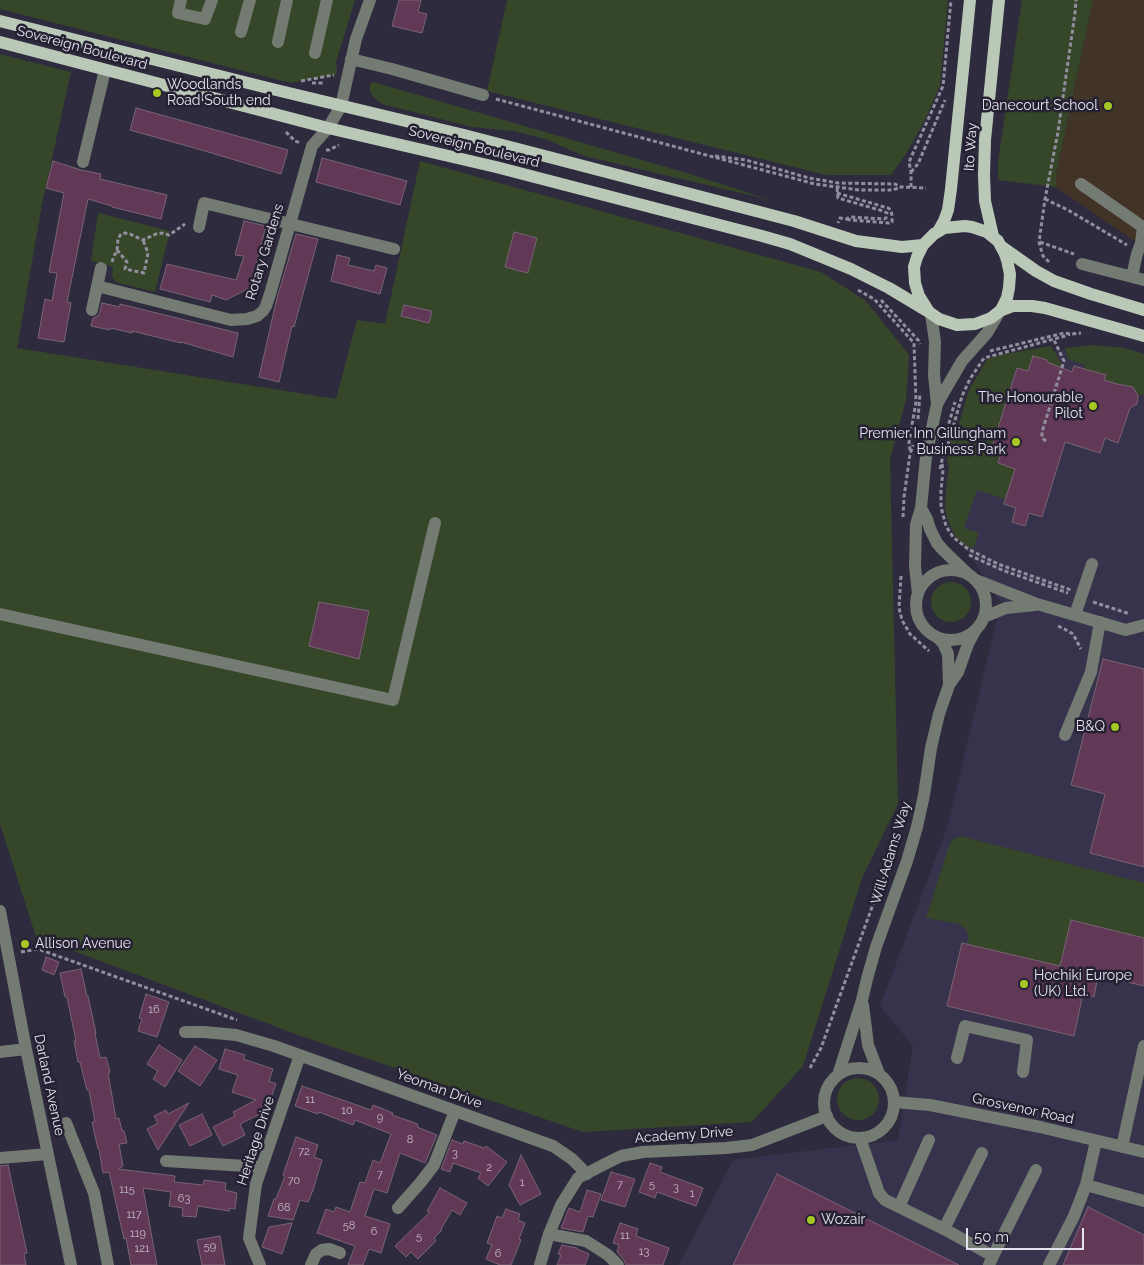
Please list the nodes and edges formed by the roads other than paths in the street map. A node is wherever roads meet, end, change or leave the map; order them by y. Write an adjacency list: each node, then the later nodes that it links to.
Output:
1 (181, 0): 2 (street)
2 (212, 0)
3 (250, 0): 10 (street)
4 (287, 0): 12 (street)
5 (327, 0): 13 (street)
6 (370, 0): 14 (street, Rotary Gardens)
7 (970, 0): 23 (main road, Ito Way)
8 (999, 0): 24 (main road, Ito Way)
9 (0, 21): 17 (main road, Sovereign Boulevard)
10 (242, 32)
11 (0, 42): 15 (main road, Sovereign Boulevard)
12 (278, 42)
13 (315, 53)
14 (352, 59): 16 (street); 17 (street, Rotary Gardens)
15 (105, 70): 18 (main road, Sovereign Boulevard); 19 (street)
16 (483, 95)
17 (341, 106): 18 (street, Rotary Gardens); 25 (main road, Sovereign Boulevard)
18 (328, 128): 21 (street, Rotary Gardens); 35 (main road, Sovereign Boulevard)
19 (83, 162)
20 (1081, 184): 30 (street)
21 (289, 223): 22 (street); 27 (street); 31 (street, Rotary Gardens)
22 (199, 227)
23 (939, 230): 24 (main road); 25 (main road)
24 (993, 236): 26 (main road)
25 (923, 245): 35 (main road)
26 (1002, 247): 33 (main road); 34 (main road)
27 (394, 248)
28 (1082, 264): 30 (street)
29 (101, 268): 31 (street)
30 (1138, 278)
31 (97, 286): 32 (street)
32 (92, 310)
33 (1144, 310)
34 (1000, 311): 35 (main road); 36 (main road); 37 (street)
35 (930, 313): 37 (street)
36 (1144, 336)
37 (937, 404): 38 (street)
38 (921, 508): 41 (street); 42 (street)
39 (435, 523): 44 (street)
40 (1092, 564): 45 (street)
41 (972, 577): 42 (street); 43 (street); 46 (street)
42 (918, 594): 50 (street)
43 (1037, 604): 45 (street); 46 (street)
44 (0, 614)
45 (1075, 615): 47 (street)
46 (984, 617): 49 (street)
47 (1100, 622): 48 (street); 52 (street)
48 (1144, 625)
49 (975, 631): 50 (street); 51 (street, Will Adams Way)
50 (938, 638): 51 (street, Will Adams Way)
51 (949, 685): 55 (street, Will Adams Way)
52 (1065, 735)
53 (0, 911): 54 (street, Darland Avenue)
54 (4, 954): 58 (street, Darland Avenue)
55 (862, 1000): 63 (street, Will Adams Way); 64 (street, Will Adams Way)
56 (185, 1032): 60 (street, Yeoman Drive)
57 (1144, 1046): 72 (street)
58 (26, 1049): 59 (street); 75 (street, Darland Avenue)
59 (0, 1052)
60 (300, 1055): 66 (street, Yeoman Drive); 78 (street, Heritage Drive)
61 (957, 1058): 62 (street)
62 (1023, 1072)
63 (879, 1074): 64 (street); 65 (street)
64 (838, 1075): 67 (street)
65 (894, 1102): 69 (street); 71 (street, Grosvenor Road)
66 (455, 1111): 80 (street, Yeoman Drive); 84 (street)
67 (827, 1116): 69 (street); 80 (street, Academy Drive)
68 (66, 1124): 90 (street)
69 (860, 1138): 83 (street)
70 (929, 1140): 83 (street)
71 (1096, 1141): 72 (street, Grosvenor Road); 81 (street)
72 (1122, 1147): 73 (street, Grosvenor Road)
73 (1144, 1152)
74 (982, 1153): 85 (street)
75 (48, 1154): 76 (street); 89 (street, Darland Avenue)
76 (0, 1158)
77 (166, 1161): 78 (street)
78 (262, 1167): 91 (street, Heritage Drive)
79 (1036, 1170): 88 (street)
80 (587, 1174): 86 (street, Academy Drive)
81 (1086, 1185): 82 (street); 95 (street)
82 (1144, 1200)
83 (899, 1207): 85 (street)
84 (398, 1208)
85 (944, 1229): 88 (street)
86 (549, 1234): 93 (street, Academy Drive); 94 (street)
87 (340, 1254): 92 (street)
88 (991, 1261)
89 (72, 1265)
90 (108, 1265)
91 (260, 1265)
92 (311, 1265)
93 (540, 1265)
94 (618, 1265)
95 (1049, 1265)

